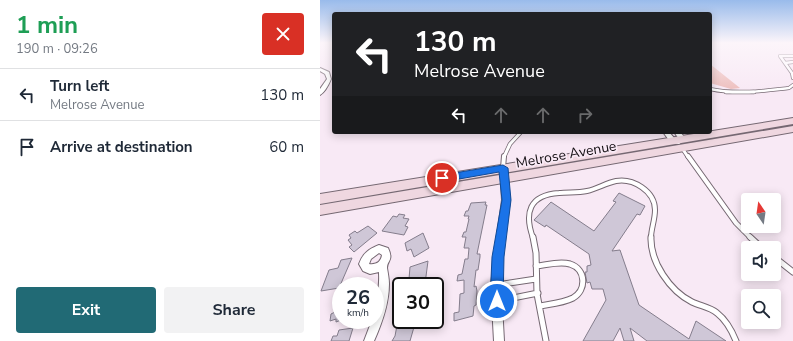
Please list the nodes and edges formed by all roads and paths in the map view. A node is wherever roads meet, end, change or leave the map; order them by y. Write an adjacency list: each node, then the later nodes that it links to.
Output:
1 (782, 59): 3 (lane)
2 (793, 62): 3 (lane)
3 (785, 63): 5 (lane)
4 (320, 69): 8 (street)
5 (793, 78)
6 (793, 85): 7 (lane)
7 (712, 90)
8 (320, 93)
9 (793, 121): 13 (main road, Melrose Avenue)
10 (793, 129): 13 (main road, Melrose Avenue)
11 (518, 134): 14 (lane)
12 (669, 134): 13 (street)
13 (679, 140): 14 (main road, Melrose Avenue); 17 (lane)
14 (504, 173): 15 (main road, Melrose Avenue); 16 (main road, Melrose Avenue); 23 (street)
15 (320, 199)
16 (320, 210)
17 (755, 241)
18 (781, 263): 21 (lane)
19 (382, 265): 27 (street)
20 (536, 266): 22 (lane); 26 (lane); 30 (lane)
21 (793, 272)
22 (536, 278): 23 (lane); 24 (lane)
23 (496, 286): 25 (street)
24 (538, 293): 25 (lane); 26 (lane)
25 (497, 301): 28 (street)
26 (540, 306): 29 (lane)
27 (369, 341)
28 (499, 341)
29 (546, 341)
30 (736, 341)

